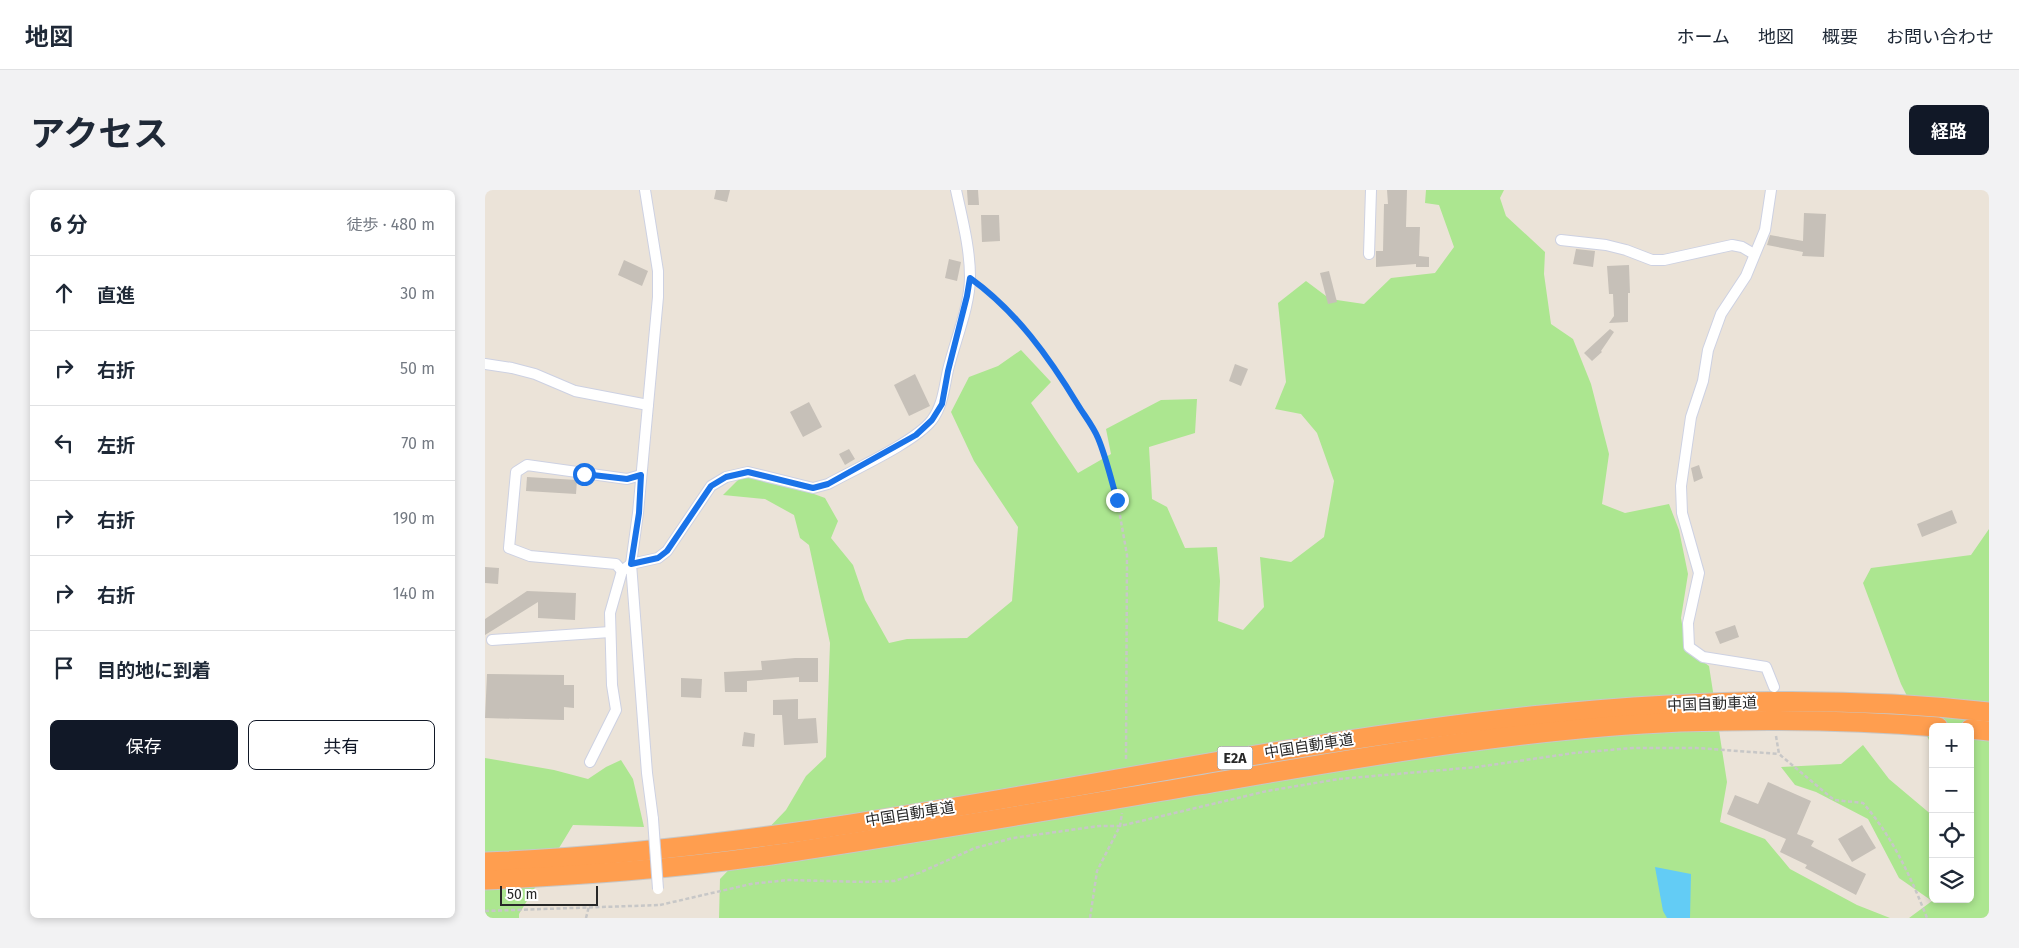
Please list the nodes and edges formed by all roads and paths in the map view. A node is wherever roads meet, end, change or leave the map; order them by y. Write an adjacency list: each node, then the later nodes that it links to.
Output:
1 (645, 190): 10 (street)
2 (956, 190): 8 (street)
3 (1371, 190): 6 (street)
4 (1771, 190): 7 (street)
5 (1561, 240): 7 (street)
6 (1369, 254)
7 (1754, 254): 16 (street)
8 (970, 278): 12 (street); 23 (path)
9 (485, 364): 10 (street)
10 (648, 405): 11 (street)
11 (641, 475): 12 (street); 13 (street)
12 (631, 564): 13 (street); 29 (street, bridge)
13 (622, 571): 14 (street)
14 (610, 632): 15 (street); 24 (street)
15 (493, 640)
16 (1775, 687)
17 (1989, 712): 27 (highway, 中国自動車道 / E2A)
18 (1929, 726): 28 (highway, 中国自動車道 / E2A)
19 (1974, 729): 21 (highway)
20 (1775, 730): 22 (path)
21 (1989, 731)
22 (1779, 754): 26 (path); 35 (path)
23 (1126, 759)
24 (590, 762)
25 (1123, 809): 26 (path)
26 (1120, 826): 30 (path); 34 (path)
27 (485, 862)
28 (485, 880)
29 (658, 889): 30 (path)
30 (660, 905): 31 (path)
31 (589, 906): 32 (path); 33 (path)
32 (485, 911)
33 (586, 918)
34 (1090, 918)
35 (1927, 918)

